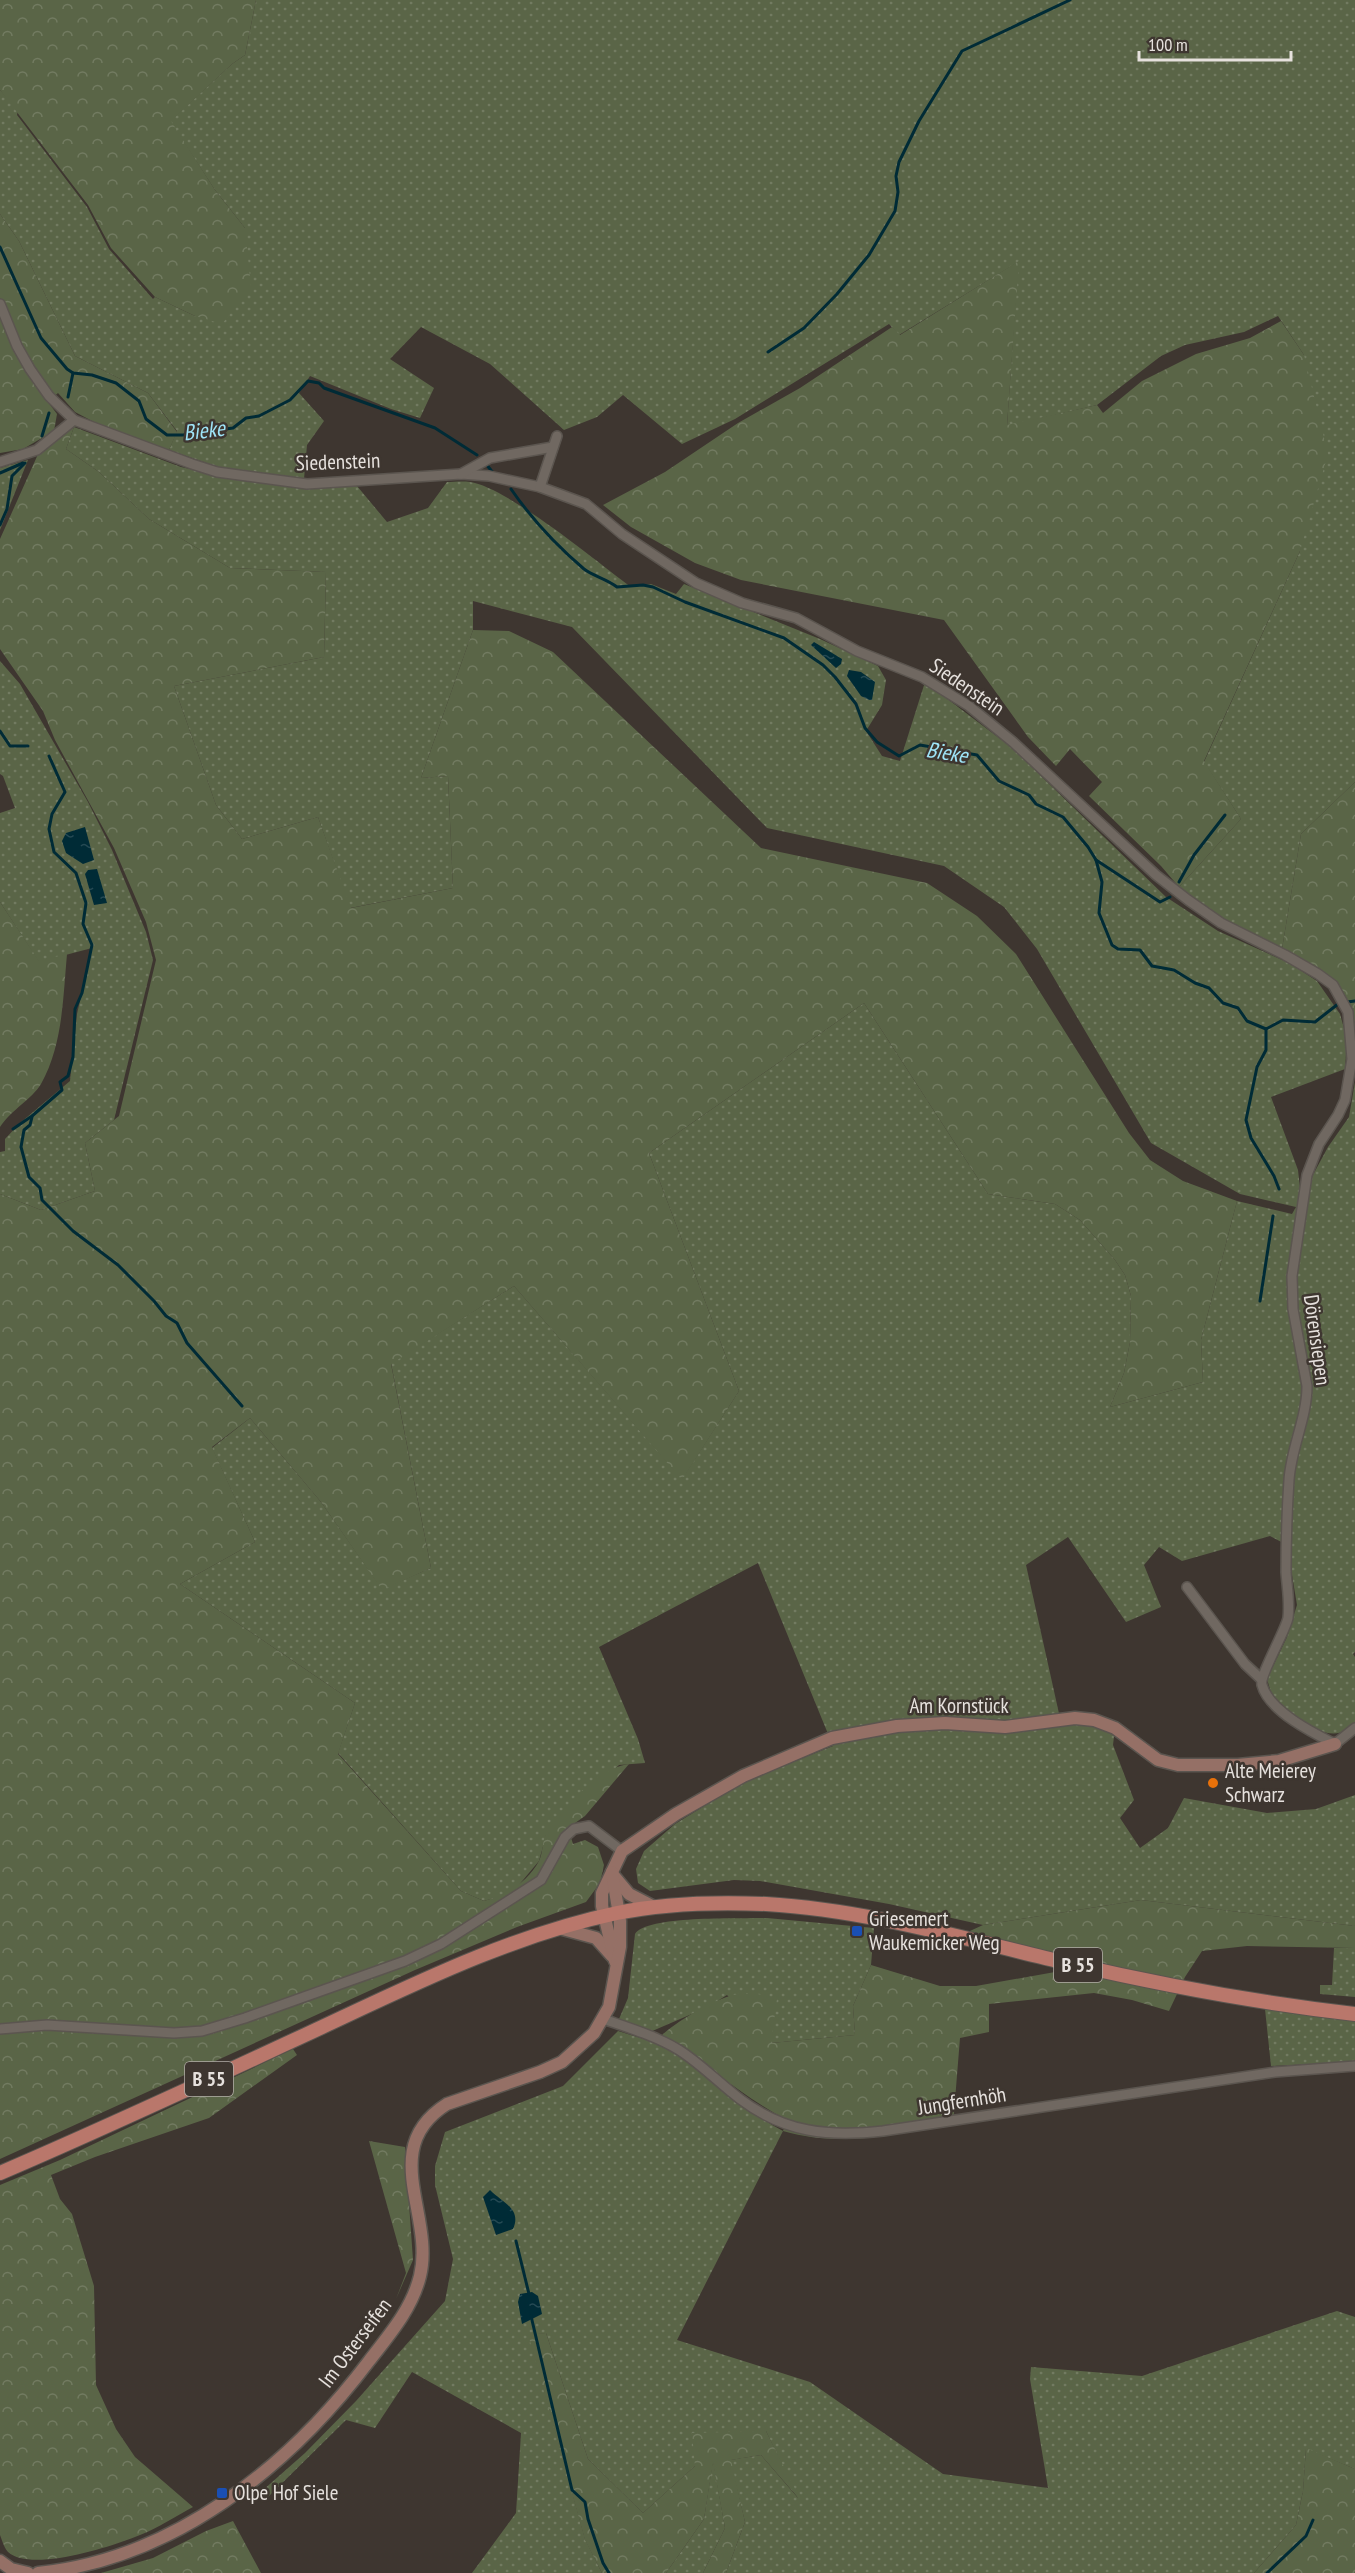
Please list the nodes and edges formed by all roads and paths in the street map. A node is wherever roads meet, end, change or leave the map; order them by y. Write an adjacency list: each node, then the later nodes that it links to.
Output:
1 (0, 304): 2 (street)
2 (74, 420): 5 (street); 6 (street, Siedenstein)
3 (557, 436): 4 (street)
4 (553, 447): 6 (street); 7 (street)
5 (0, 462)
6 (461, 474): 7 (street, Siedenstein)
7 (540, 487): 8 (street, Siedenstein)
8 (1333, 985): 10 (street, Dörensiepen)
9 (1187, 1587): 10 (street)
10 (1261, 1679): 12 (street)
11 (1355, 1728): 12 (street)
12 (1335, 1744): 13 (street, Am Kornstück)
13 (622, 1851): 14 (street); 22 (street)
14 (612, 1872): 15 (street); 16 (street); 17 (street)
15 (654, 1907): 16 (main road, B 55); 20 (main road, B 55)
16 (618, 1913): 17 (main road, B 55); 19 (street, Im Osterseifen)
17 (604, 1916): 18 (main road, B 55); 19 (street, Im Osterseifen)
18 (559, 1928): 19 (street); 24 (main road, B 55)
19 (616, 1965): 21 (street, Im Osterseifen)
20 (1355, 2014)
21 (603, 2019): 23 (street, Jungfernhöh); 27 (street, Im Osterseifen)
22 (0, 2029)
23 (1355, 2066)
24 (0, 2173)
25 (0, 2561): 26 (street)
26 (28, 2573)
27 (38, 2573)

